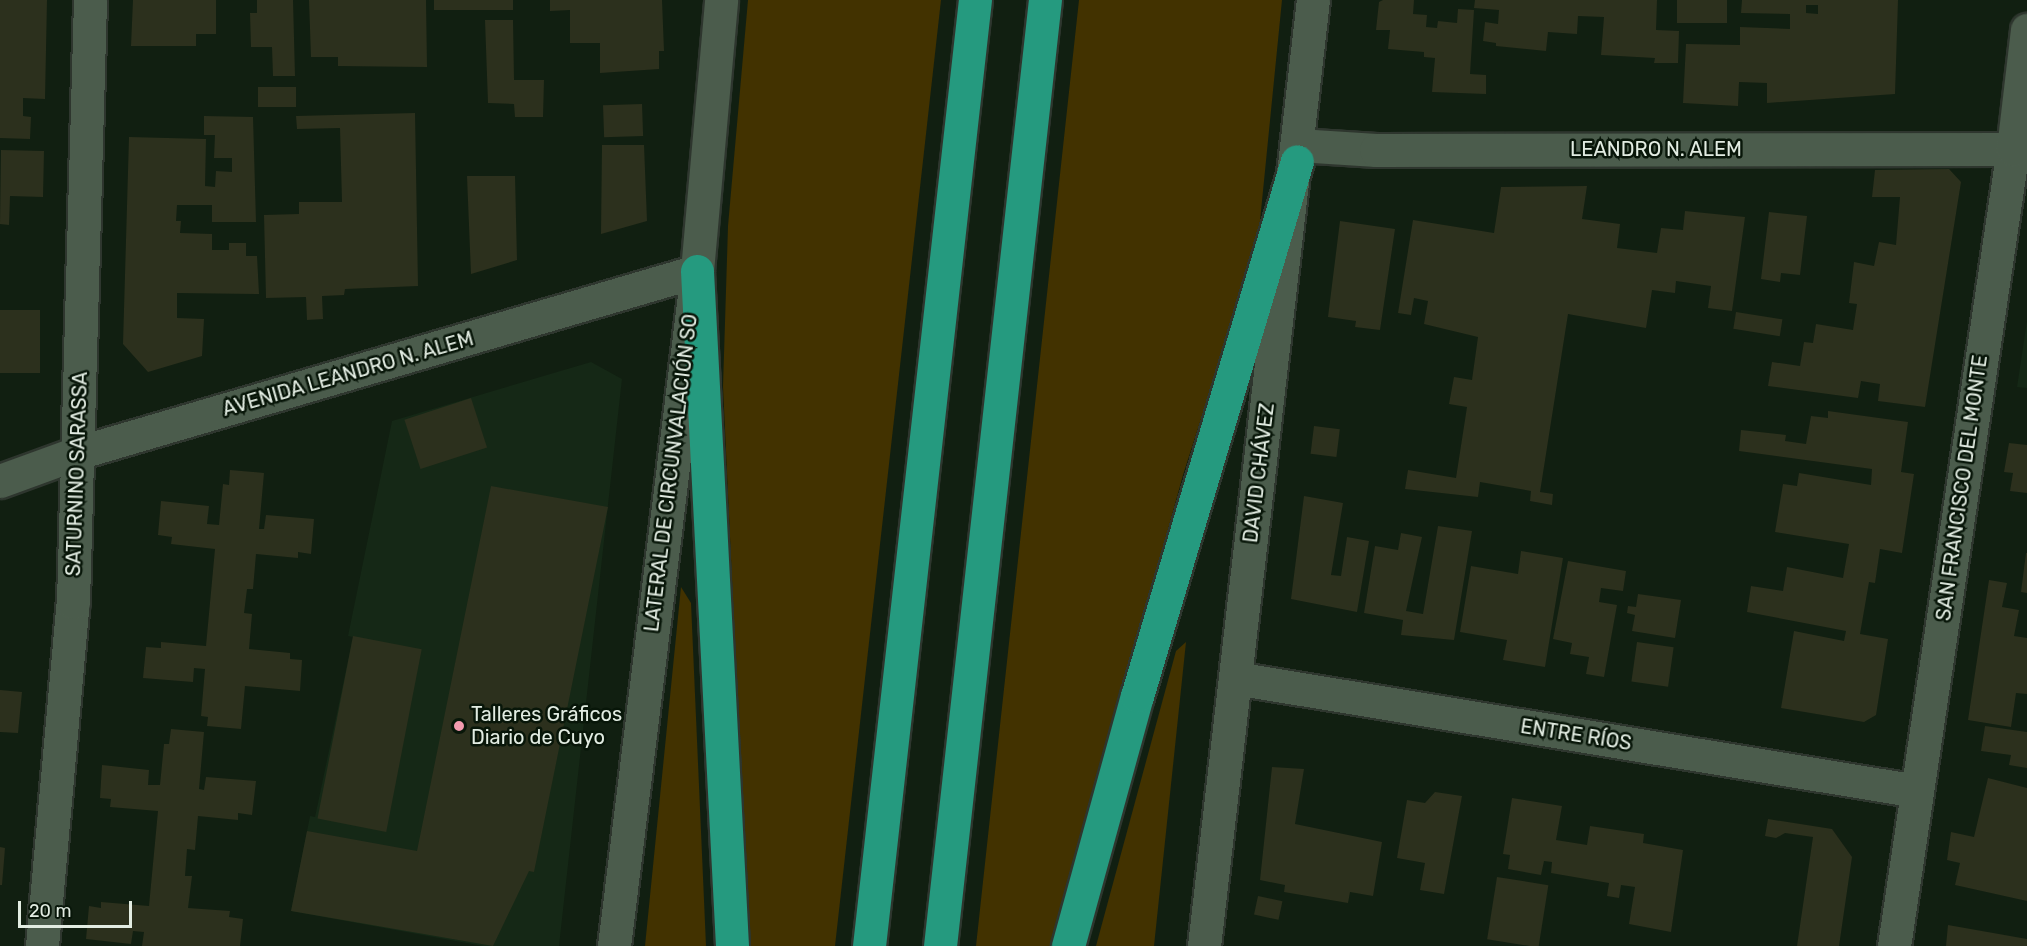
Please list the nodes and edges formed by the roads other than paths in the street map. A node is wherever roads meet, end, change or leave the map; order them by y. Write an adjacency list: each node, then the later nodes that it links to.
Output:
1 (90, 0): 10 (street, SATURNINO SARASSA)
2 (721, 0): 9 (street, LATERAL DE CIRCUNVALACIÓN SO)
3 (975, 0): 17 (highway)
4 (1045, 0): 18 (highway)
5 (1313, 0): 8 (street, DAVID CHÁVEZ)
6 (2027, 30): 7 (street, SAN FRANCISCO DEL MONTE)
7 (2013, 149): 8 (street, LEANDRO N. ALEM); 13 (street, SAN FRANCISCO DEL MONTE)
8 (1298, 153): 12 (street, DAVID CHÁVEZ); 19 (highway)
9 (697, 271): 10 (street, AVENIDA LEANDRO N. ALEM); 15 (street, LATERAL DE CIRCUNVALACIÓN SO); 16 (highway)
10 (77, 453): 11 (street, AVENIDA LEANDRO N. ALEM); 14 (street, SATURNINO SARASSA)
11 (0, 482)
12 (1235, 678): 13 (street, ENTRE RÍOS); 20 (street, DAVID CHÁVEZ)
13 (1917, 791): 21 (street, SAN FRANCISCO DEL MONTE)
14 (42, 946)
15 (614, 946)
16 (732, 946)
17 (869, 946)
18 (940, 946)
19 (1068, 946)
20 (1204, 946)
21 (1894, 946)

